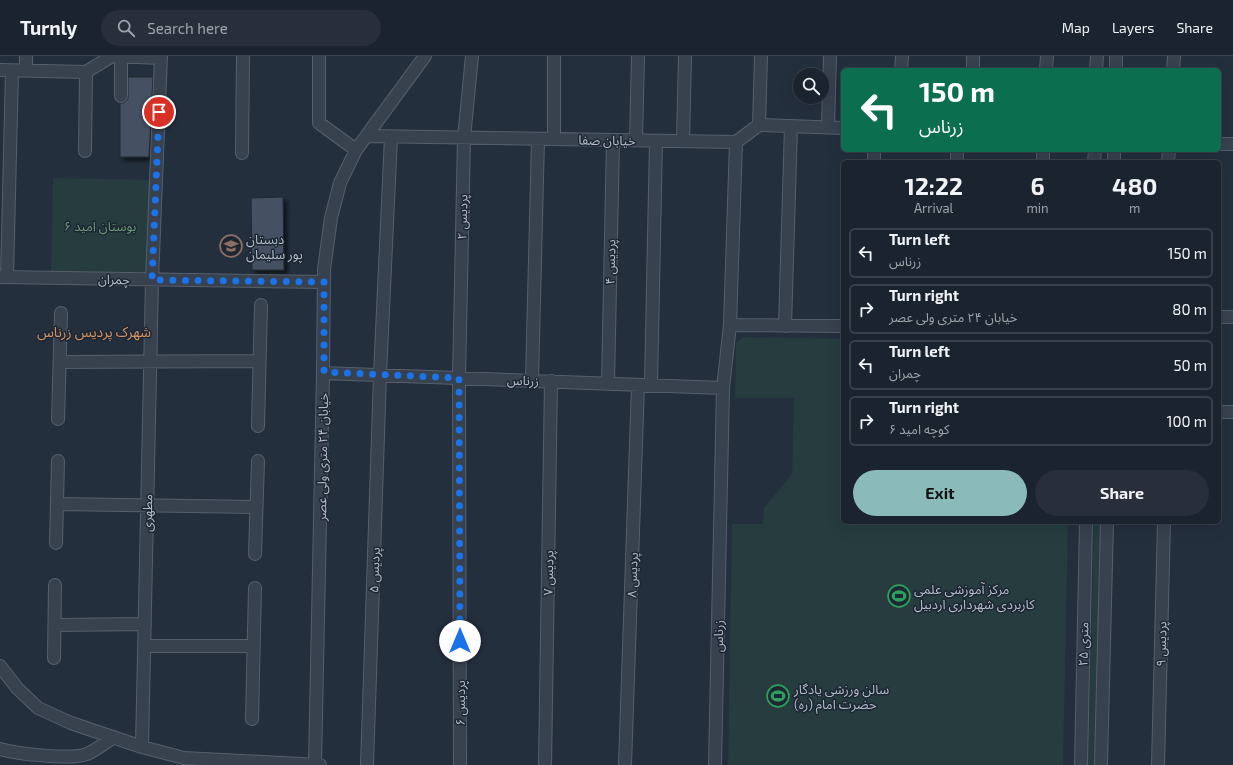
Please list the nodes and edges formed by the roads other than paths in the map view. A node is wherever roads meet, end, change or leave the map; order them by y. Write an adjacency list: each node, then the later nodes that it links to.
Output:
1 (26, 56): 27 (street)
2 (243, 56): 48 (street)
3 (319, 56): 46 (street)
4 (425, 56): 34 (street, خیابان ۲۴ متری ولی عصر)
5 (472, 56): 36 (street, پردیس ۲)
6 (554, 56): 38 (street)
7 (638, 56): 40 (street)
8 (685, 56): 42 (street)
9 (761, 56): 30 (street)
10 (830, 56): 32 (street)
11 (902, 56): 20 (street)
12 (973, 56): 21 (street)
13 (1047, 56): 22 (street)
14 (1097, 56): 23 (street)
15 (1116, 56): 24 (street)
16 (1174, 56): 25 (street)
17 (121, 57): 18 (street); 19 (street); 29 (street)
18 (161, 57): 50 (street, مطهری)
19 (104, 59): 28 (street)
20 (901, 68)
21 (973, 68)
22 (1046, 68)
23 (1096, 68)
24 (1116, 68)
25 (1173, 68)
26 (6, 71): 27 (street); 49 (street)
27 (26, 71): 28 (street)
28 (86, 72): 47 (street)
29 (121, 96)
30 (759, 125): 31 (street); 43 (street)
31 (791, 126): 32 (street); 57 (street)
32 (828, 127): 33 (street)
33 (841, 128)
34 (366, 136): 35 (street, خیابان صفا); 46 (street, خیابان ۲۴ متری ولی عصر)
35 (391, 137): 36 (street, خیابان صفا); 63 (street, پردیس ۵)
36 (464, 138): 37 (street, خیابان صفا); 64 (street, پردیس ۲)
37 (538, 139): 38 (street, خیابان صفا); 65 (street)
38 (554, 139): 39 (street, خیابان صفا)
39 (613, 140): 40 (street, خیابان صفا); 67 (street, پردیس ۴)
40 (636, 140): 41 (street, خیابان صفا)
41 (656, 141): 42 (street, خیابان صفا); 68 (street, پردیس ۸)
42 (683, 141): 43 (street, خیابان صفا)
43 (736, 142): 56 (street, زرناس)
44 (1221, 144): 45 (street)
45 (1233, 144)
46 (356, 150): 51 (street, خیابان ۲۴ متری ولی عصر)
47 (85, 151)
48 (242, 154)
49 (3, 277): 50 (street, چمران)
50 (152, 280): 51 (street, چمران); 61 (street, مطهری)
51 (324, 282): 62 (street, خیابان ۲۴ متری ولی عصر)
52 (261, 305): 59 (street)
53 (61, 313): 60 (street)
54 (1221, 317): 55 (street)
55 (1233, 317)
56 (730, 325): 57 (street); 69 (street, زرناس)
57 (785, 326): 58 (street)
58 (841, 326)
59 (258, 361): 61 (street); 73 (street)
60 (60, 362): 61 (street); 72 (street)
61 (151, 362): 77 (street, مطهری)
62 (324, 372): 63 (street, زرناس); 96 (street, خیابان ۲۴ متری ولی عصر)
63 (380, 375): 64 (street, زرناس); 98 (street, پردیس ۵)
64 (459, 378): 65 (street, زرناس); 99 (street, پردیس ۶)
65 (532, 380): 66 (street, زرناس)
66 (551, 381): 67 (street, زرناس); 100 (street, پردیس ۷)
67 (608, 383): 68 (street, زرناس)
68 (645, 385): 69 (street, زرناس); 101 (street, پردیس ۸)
69 (723, 388): 102 (street, زرناس)
70 (1221, 412): 71 (street)
71 (1233, 412)
72 (58, 419)
73 (258, 426)
74 (58, 461): 76 (street)
75 (258, 461): 78 (street)
76 (57, 504): 77 (street); 82 (street)
77 (147, 506): 78 (street); 86 (street, مطهری)
78 (256, 507): 83 (street)
79 (1086, 524): 103 (street, ۲۵ متری)
80 (1106, 524): 104 (street, ۲۵ متری)
81 (1164, 524): 105 (street, پردیس ۹)
82 (56, 543)
83 (255, 554)
84 (55, 585): 87 (street)
85 (255, 588): 89 (street)
86 (145, 624): 87 (street); 88 (street, مطهری)
87 (55, 625): 90 (street)
88 (145, 646): 89 (street); 94 (street, مطهری)
89 (253, 646): 92 (street)
90 (54, 658)
91 (0, 666): 93 (street)
92 (252, 719)
93 (114, 737): 94 (street); 95 (street)
94 (142, 746): 96 (street)
95 (0, 749)
96 (315, 765): 97 (street)
97 (320, 765)
98 (367, 765)
99 (460, 765)
100 (545, 765)
101 (626, 765)
102 (715, 765)
103 (1081, 765)
104 (1101, 765)
105 (1158, 765)

